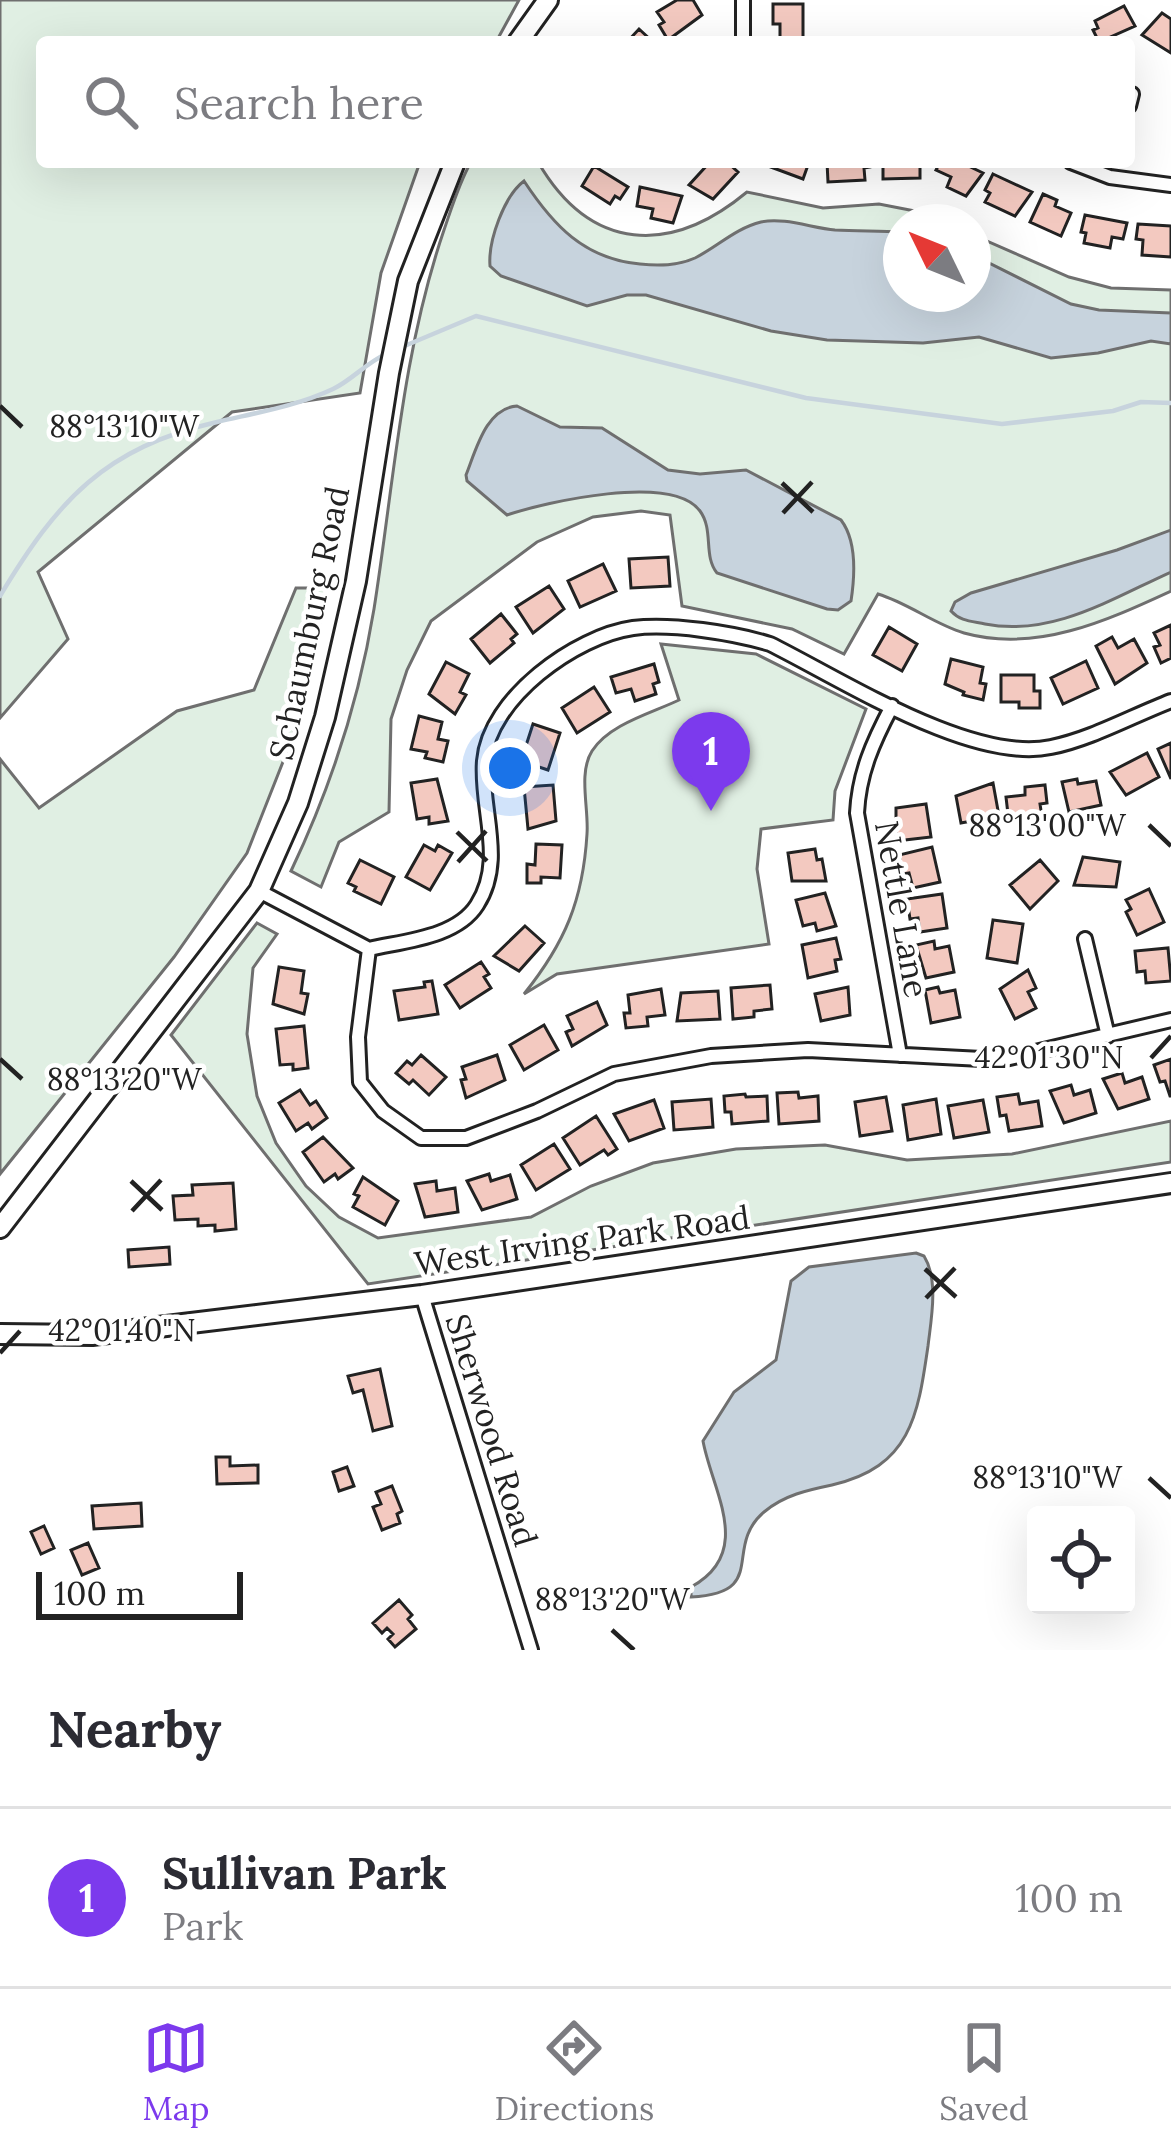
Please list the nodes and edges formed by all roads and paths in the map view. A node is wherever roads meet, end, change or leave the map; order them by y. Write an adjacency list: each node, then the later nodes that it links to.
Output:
1 (548, 0): 3 (main road)
2 (743, 0): 4 (street)
3 (522, 36)
4 (743, 36)
5 (453, 168): 10 (main road, Schaumburg Road)
6 (1112, 169): 7 (street)
7 (1171, 184)
8 (1171, 701): 9 (street)
9 (892, 706): 12 (street); 15 (street, Nettle Lane)
10 (259, 891): 12 (street); 17 (main road, Schaumburg Road)
11 (1084, 940): 14 (street)
12 (369, 949): 15 (street)
13 (1171, 1020): 14 (street)
14 (1108, 1036): 15 (street)
15 (900, 1055)
16 (1171, 1183): 18 (main road, West Irving Park Road)
17 (0, 1228)
18 (422, 1295): 19 (main road, West Irving Park Road); 20 (street, Sherwood Road)
19 (0, 1334)
20 (531, 1650)

